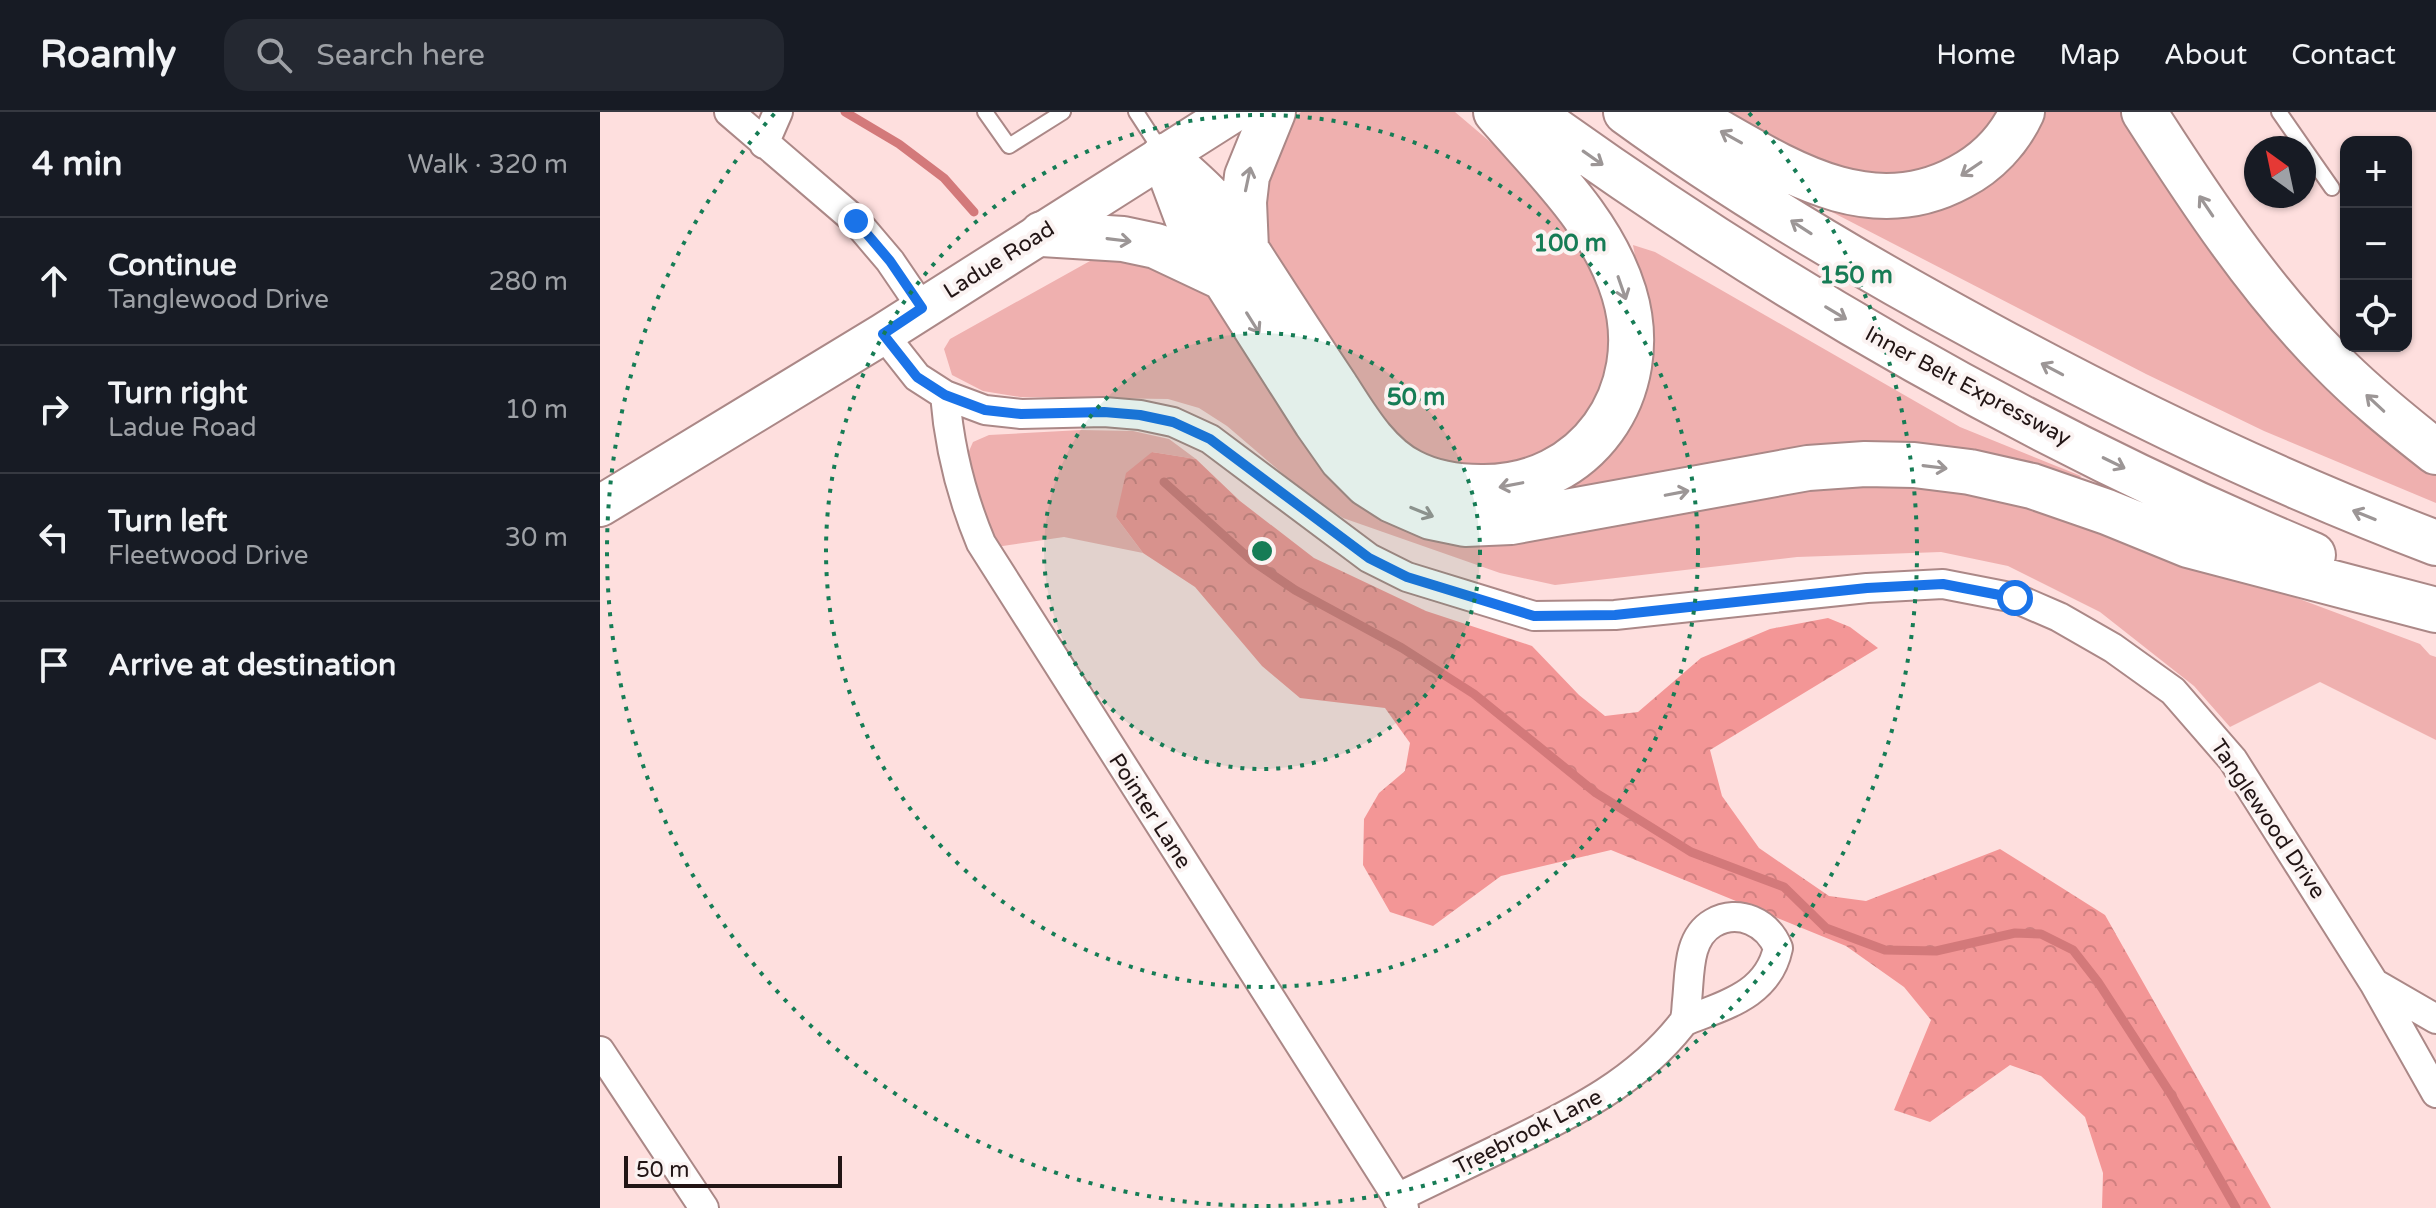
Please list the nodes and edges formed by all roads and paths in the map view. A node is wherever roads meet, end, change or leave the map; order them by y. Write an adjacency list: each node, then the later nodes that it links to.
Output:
1 (729, 112): 16 (street)
2 (778, 112): 16 (street)
3 (985, 112): 4 (lane)
4 (1063, 112)
5 (1136, 112): 17 (lane)
6 (1233, 112): 17 (main road, Ladue Road)
7 (1273, 112): 21 (highway, one-way to 7)
8 (1496, 112): 21 (highway, one-way to 21)
9 (1530, 112): 28 (highway, Inner Belt Expressway, one-way to 28)
10 (1626, 112): 27 (highway, one-way to 10)
11 (1683, 112): 12 (highway, one-way to 11)
12 (2022, 112)
13 (2144, 112): 25 (highway, one-way to 13)
14 (2279, 112): 15 (lane)
15 (2296, 136)
16 (764, 144): 22 (street)
17 (1164, 156): 20 (main road, Ladue Road); 21 (highway)
18 (2316, 165): 19 (lane)
19 (2332, 188)
20 (1042, 234): 21 (highway, one-way to 21); 22 (main road, Ladue Road)
21 (1236, 264): 29 (highway, one-way to 29)
22 (922, 308): 23 (main road, Ladue Road)
23 (883, 334): 24 (street, Tanglewood Drive); 26 (main road, Ladue Road)
24 (945, 395): 30 (street, Tanglewood Drive); 35 (street, Pointer Lane)
25 (2436, 452)
26 (600, 506)
27 (2436, 543)
28 (2436, 604)
29 (2436, 610)
30 (2374, 983): 31 (street, Tanglewood Drive); 34 (street)
31 (2436, 1019)
32 (1685, 1021): 35 (street, Treebrook Lane)
33 (600, 1051): 36 (street)
34 (2436, 1093)
35 (1400, 1203)
36 (704, 1208)

